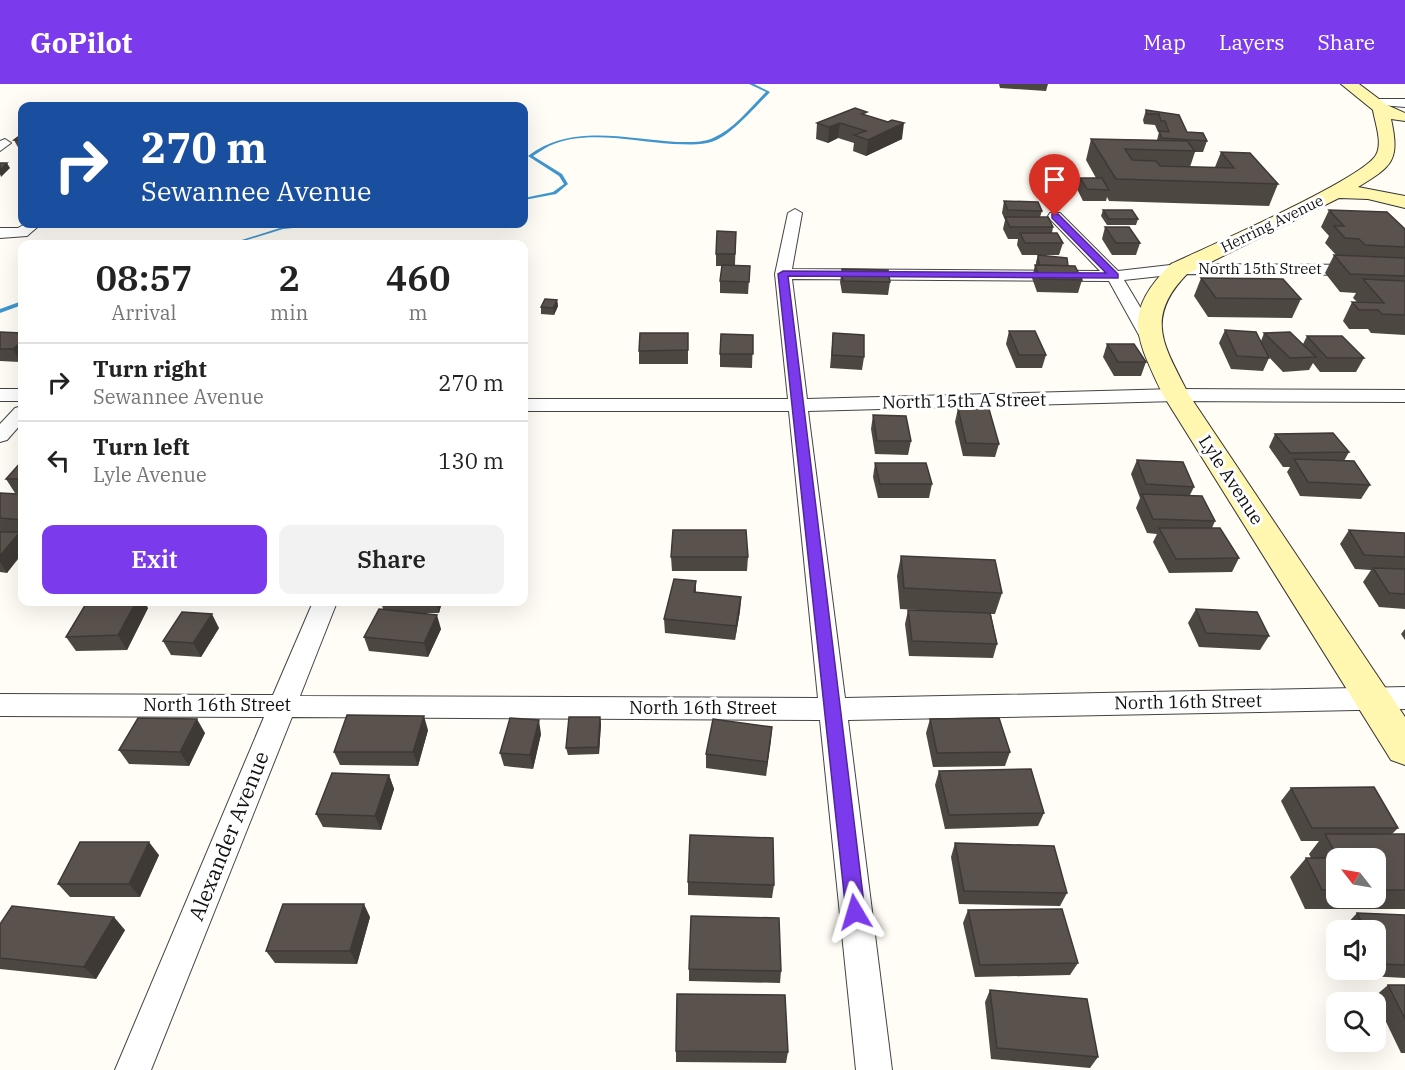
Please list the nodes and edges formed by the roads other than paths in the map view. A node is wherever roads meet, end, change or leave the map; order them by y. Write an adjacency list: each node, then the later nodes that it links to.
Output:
1 (1349, 84): 3 (main road)
2 (1405, 103): 3 (street)
3 (1377, 105): 4 (main road); 5 (main road, Herring Avenue)
4 (1405, 120)
5 (1336, 192): 6 (main road); 11 (main road, Herring Avenue)
6 (1405, 202)
7 (795, 213): 13 (street)
8 (1055, 216): 14 (street, Lyle Avenue)
9 (28, 228): 10 (street)
10 (0, 233)
11 (1179, 269): 12 (street, North 15th Street); 14 (street, North 15th Street); 15 (main road, Herring Avenue)
12 (1405, 270)
13 (783, 274): 14 (street, North 15th Street); 21 (street)
14 (1114, 276): 15 (street, Lyle Avenue)
15 (1149, 338): 18 (main road, Lyle Avenue)
16 (0, 395): 17 (street)
17 (18, 395)
18 (1176, 395): 19 (street, North 15th A Street); 21 (street, North 15th A Street); 25 (main road, Lyle Avenue)
19 (1405, 396)
20 (528, 405): 21 (street, North 15th A Street)
21 (797, 405): 29 (street)
22 (18, 416): 23 (street)
23 (0, 436)
24 (323, 606): 28 (street, Alexander Avenue)
25 (1372, 698): 26 (street, North 16th Street); 29 (street, North 16th Street); 30 (main road, Lyle Avenue)
26 (1405, 698)
27 (0, 705): 28 (street, North 16th Street)
28 (283, 706): 29 (street, North 16th Street); 31 (street, Alexander Avenue)
29 (832, 709): 32 (street)
30 (1405, 749)
31 (134, 1070)
32 (874, 1070)

